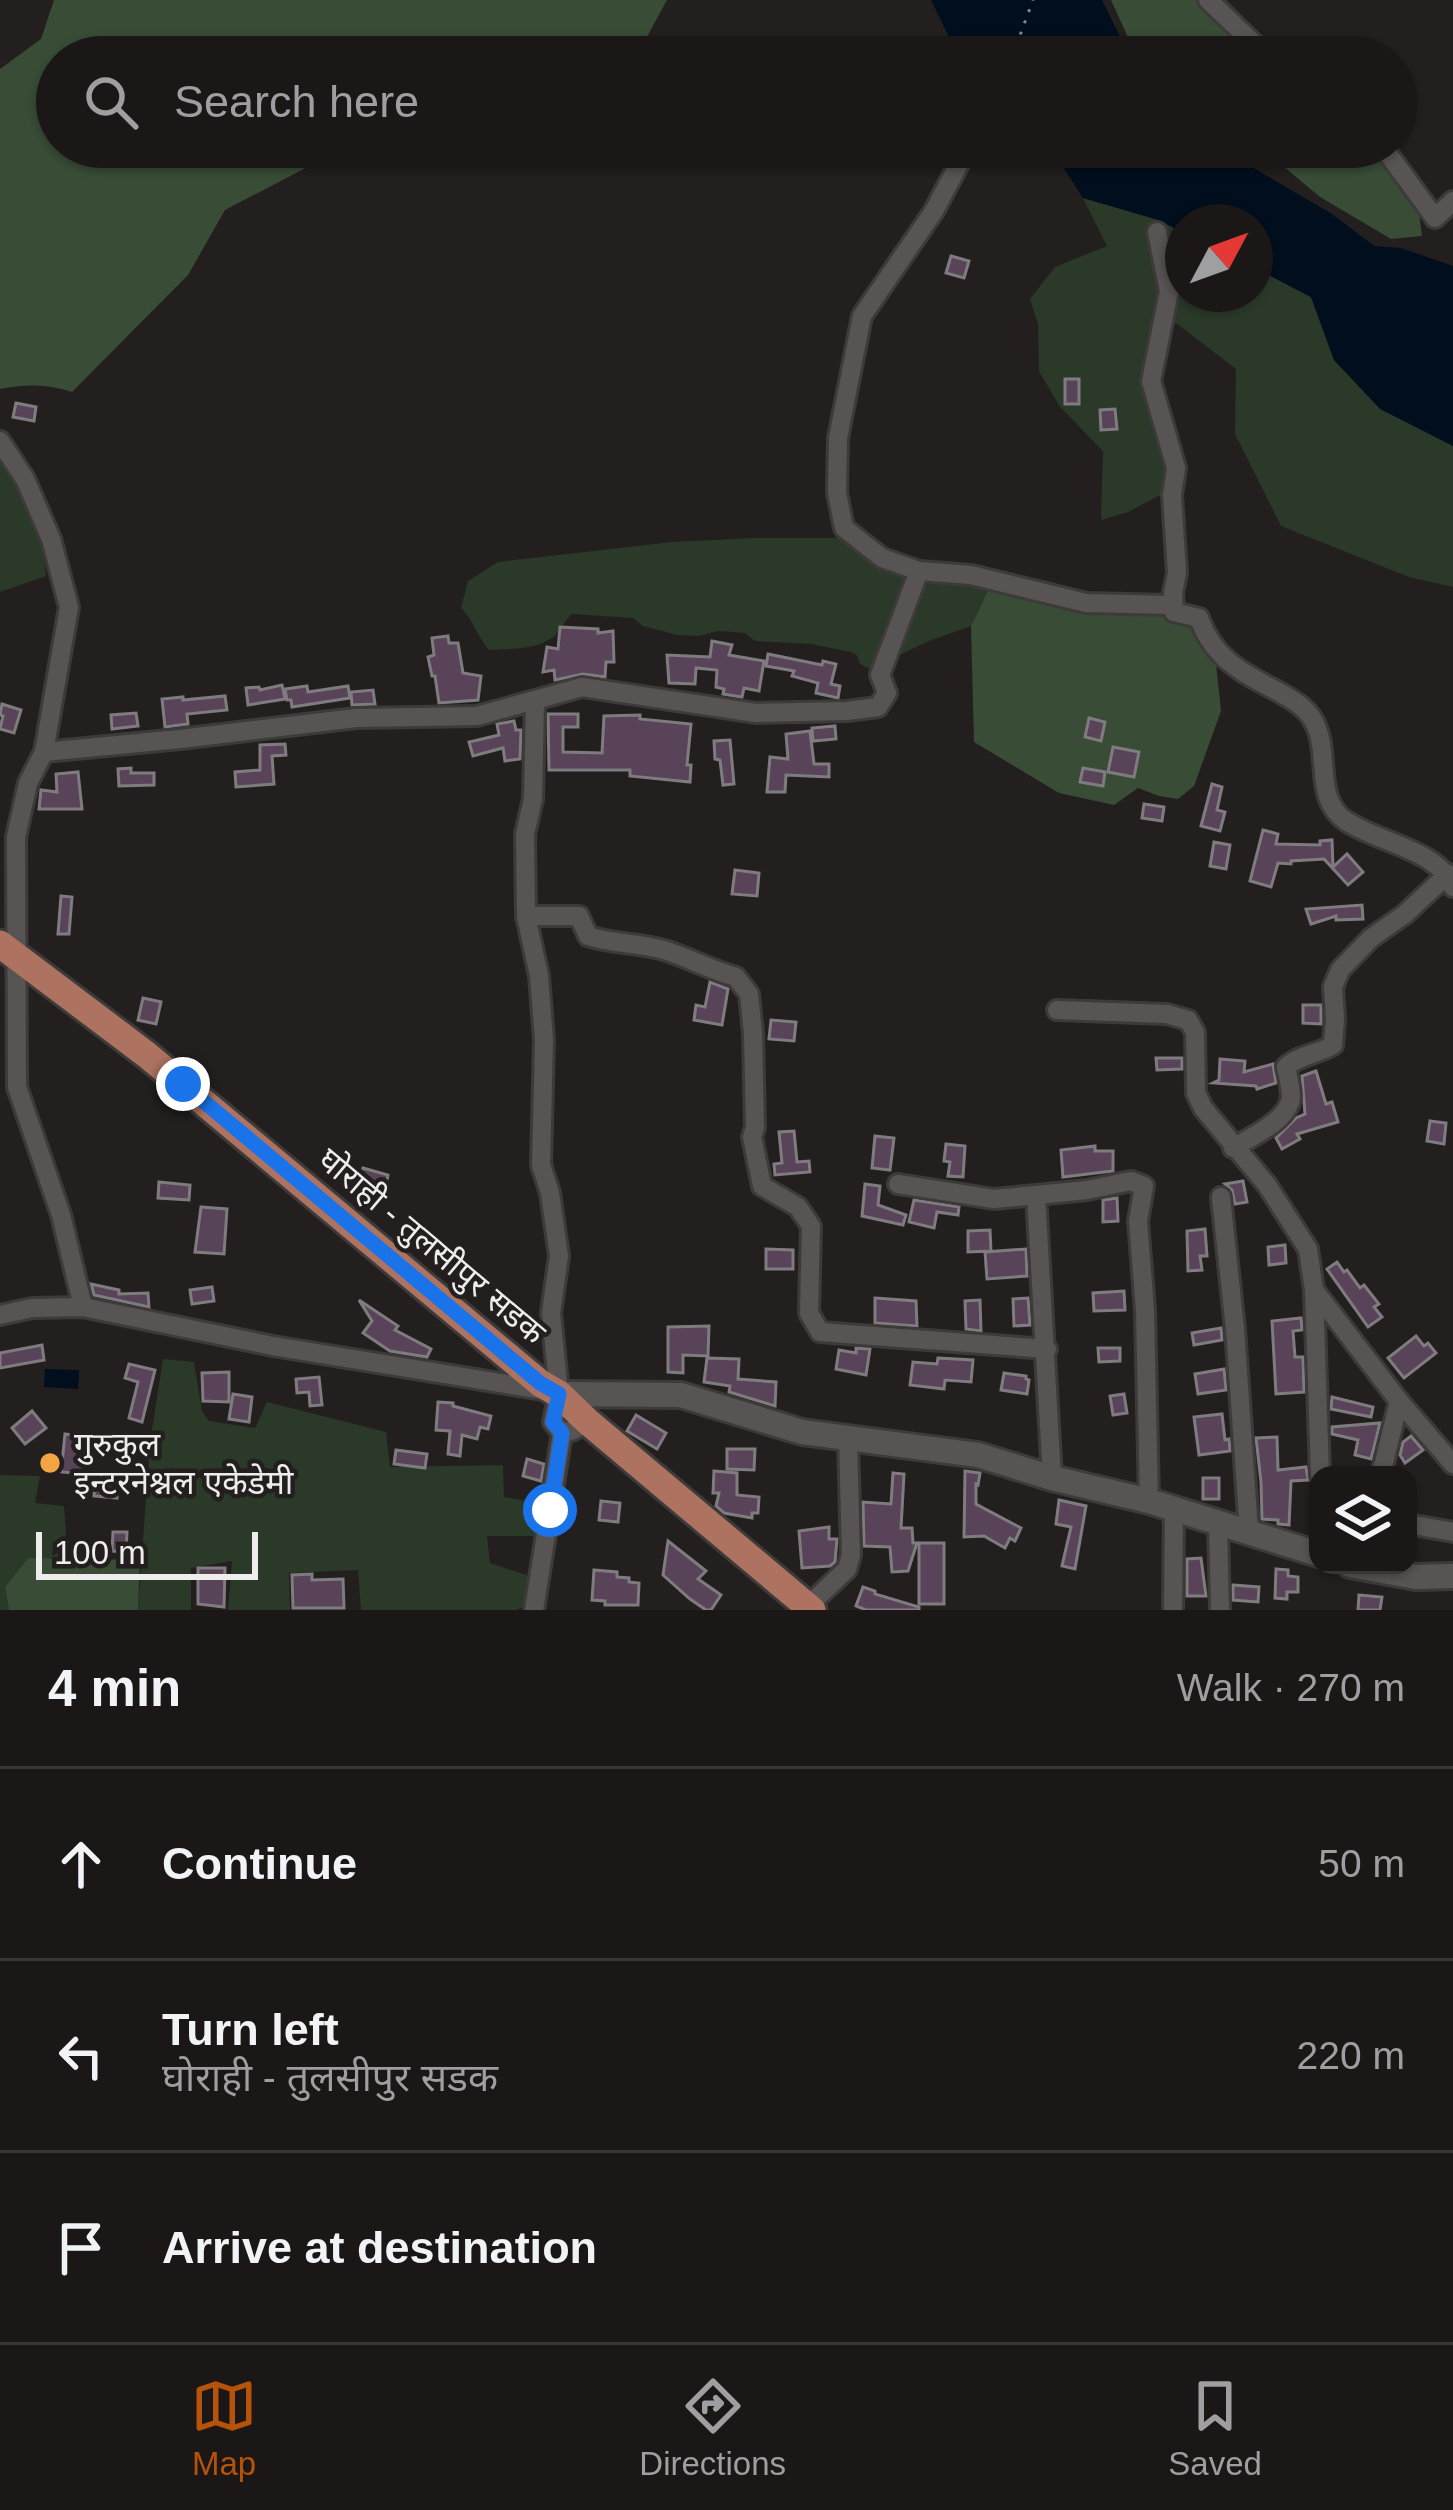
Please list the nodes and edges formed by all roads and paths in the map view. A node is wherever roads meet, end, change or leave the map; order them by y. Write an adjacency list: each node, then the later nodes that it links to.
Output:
1 (1033, 0): 3 (path)
2 (1208, 0): 4 (street)
3 (1021, 36)
4 (1246, 36)
5 (957, 168): 10 (street)
6 (1398, 168): 7 (street)
7 (1453, 201)
8 (1156, 232): 11 (street)
9 (0, 441): 13 (street)
10 (919, 572): 11 (street); 12 (street)
11 (1174, 612): 14 (street)
12 (535, 701): 13 (street); 15 (street)
13 (44, 752): 16 (street)
14 (1450, 880): 18 (street)
15 (526, 916): 25 (street); 26 (street)
16 (7, 950): 23 (street); 26 (main road, घोराही - तुलसीपुर सडक)
17 (1057, 1010): 18 (street)
18 (1233, 1148): 22 (street)
19 (898, 1184): 20 (street)
20 (1036, 1195): 25 (street); 34 (street)
21 (1221, 1197): 37 (street)
22 (1314, 1290): 27 (street); 31 (street)
23 (83, 1307): 24 (street); 26 (street)
24 (0, 1315)
25 (1047, 1349): 33 (street)
26 (559, 1394): 28 (main road, घोराही - तुलसीपुर सडक); 29 (street)
27 (1400, 1401): 30 (street); 32 (street)
28 (574, 1427): 42 (main road, घोराही - तुलसीपुर सडक); 43 (street)
29 (848, 1438): 33 (street); 42 (street)
30 (1453, 1464)
31 (1320, 1466)
32 (1383, 1466)
33 (1052, 1478): 34 (street)
34 (1161, 1505): 35 (street); 44 (street)
35 (1218, 1524): 37 (street); 45 (street)
36 (1417, 1526): 38 (street)
37 (1249, 1531): 39 (street)
38 (1453, 1532)
39 (1309, 1551)
40 (1400, 1574): 41 (street)
41 (1453, 1576)
42 (810, 1608)
43 (534, 1610)
44 (1173, 1610)
45 (1220, 1610)

